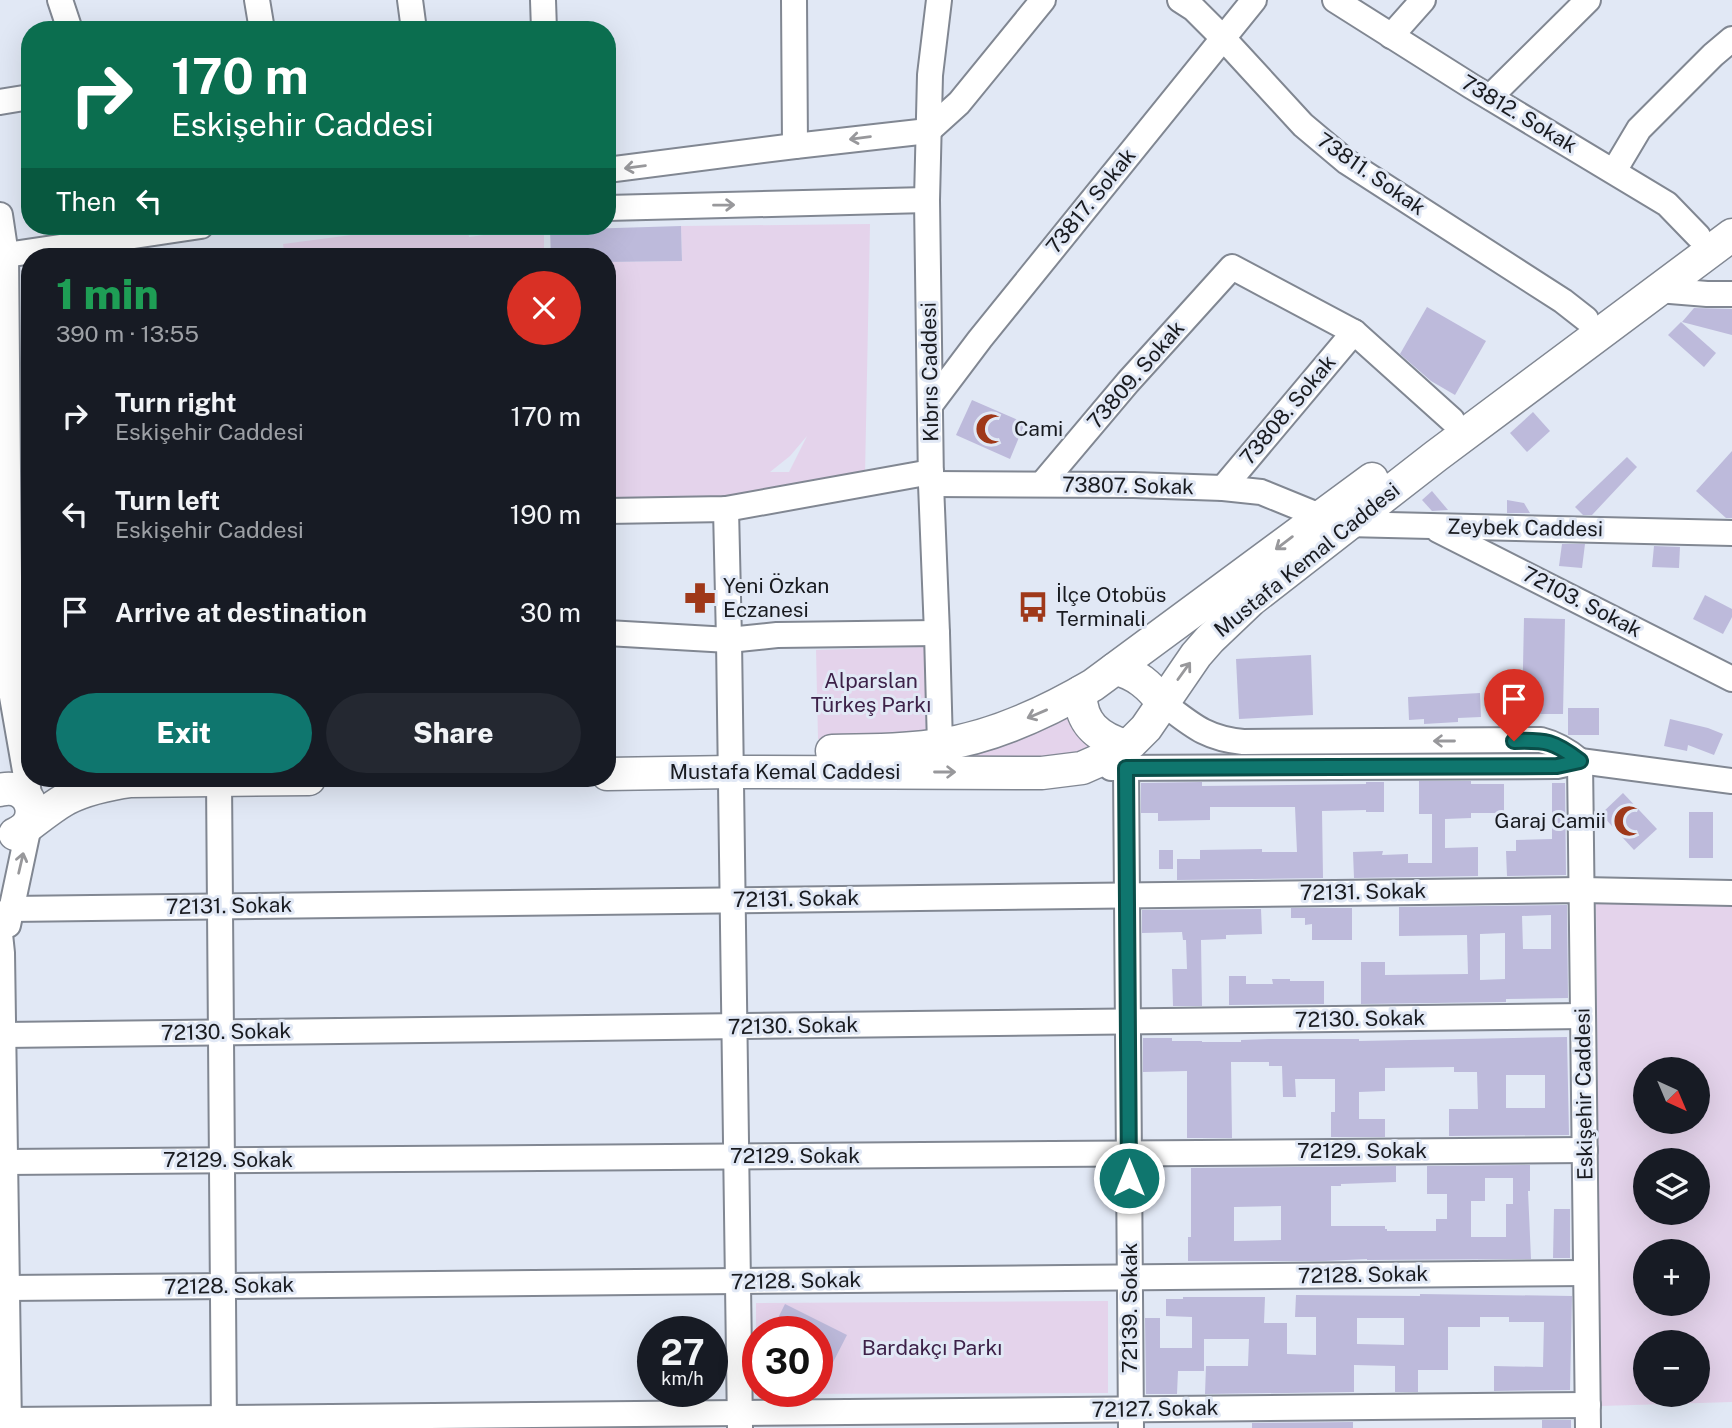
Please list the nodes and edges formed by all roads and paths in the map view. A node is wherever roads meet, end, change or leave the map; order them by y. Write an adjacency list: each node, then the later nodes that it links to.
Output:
1 (60, 0): 13 (street)
2 (257, 0): 14 (street)
3 (410, 0): 15 (street)
4 (543, 0): 16 (street)
5 (794, 0): 24 (street)
6 (939, 0): 23 (street, Kıbrıs Caddesi)
7 (1044, 0): 23 (street)
8 (1181, 0): 18 (street, 73811. Sokak)
9 (1254, 0): 18 (street, 73817. Sokak)
10 (1335, 0): 17 (street, 73812. Sokak)
11 (1423, 0): 17 (street)
12 (1588, 0): 20 (street)
13 (67, 21)
14 (260, 21)
15 (413, 21)
16 (544, 21)
17 (1391, 36): 20 (street, 73812. Sokak)
18 (1223, 38): 40 (street, 73811. Sokak); 42 (street, 73817. Sokak)
19 (1732, 39): 26 (street)
20 (1490, 97): 26 (street, 73812. Sokak)
21 (21, 98): 22 (street)
22 (0, 102)
23 (928, 131): 24 (street, one-way to 24); 27 (street, Kıbrıs Caddesi)
24 (795, 146): 25 (street, one-way to 25)
25 (616, 169)
26 (1614, 171): 33 (street, 73812. Sokak)
27 (927, 200): 28 (street, one-way to 27); 42 (street, Kıbrıs Caddesi)
28 (616, 208)
29 (1732, 210): 33 (main road, Mustafa Kemal Caddesi)
30 (0, 215): 36 (street)
31 (113, 235): 34 (street)
32 (1732, 235): 38 (main road, Mustafa Kemal Caddesi)
33 (1698, 236): 40 (main road, Mustafa Kemal Caddesi)
34 (43, 248)
35 (21, 252): 36 (street)
36 (6, 255): 37 (street)
37 (3, 283): 47 (street)
38 (1658, 290): 39 (street); 50 (main road, Mustafa Kemal Caddesi)
39 (1732, 294)
40 (1586, 319): 43 (main road, Mustafa Kemal Caddesi)
41 (1354, 332): 43 (street); 45 (street, 73809. Sokak); 46 (street, 73808. Sokak)
42 (931, 404): 44 (street, Kıbrıs Caddesi)
43 (1452, 420): 50 (main road, Mustafa Kemal Caddesi)
44 (931, 478): 45 (street, 73807. Sokak); 48 (street, 73807. Sokak); 54 (street, Kıbrıs Caddesi)
45 (1042, 484): 46 (street, 73807. Sokak)
46 (1223, 488): 50 (street, 73807. Sokak)
47 (12, 506): 56 (street)
48 (726, 509): 49 (street, 73807. Sokak); 55 (street)
49 (616, 511)
50 (1333, 520): 51 (street, Zeybek Caddesi); 57 (main road, Mustafa Kemal Caddesi, one-way to 57); 61 (main road, Mustafa Kemal Caddesi, one-way to 50)
51 (1431, 526): 52 (street, Zeybek Caddesi); 58 (street, 72103. Sokak)
52 (1732, 533)
53 (616, 634): 55 (street)
54 (937, 634): 55 (street); 63 (street, Kıbrıs Caddesi)
55 (729, 640): 67 (street)
56 (20, 644): 59 (street)
57 (1115, 669): 60 (main road, Mustafa Kemal Caddesi); 61 (main road)
58 (1732, 679)
59 (5, 685): 62 (street); 72 (street)
60 (1081, 692): 63 (main road, Mustafa Kemal Caddesi, one-way to 63); 65 (main road)
61 (1163, 703): 65 (main road, Mustafa Kemal Caddesi); 66 (street, one-way to 61)
62 (0, 733)
63 (940, 746): 67 (main road, Mustafa Kemal Caddesi)
64 (616, 756): 67 (main road, Mustafa Kemal Caddesi)
65 (1126, 757): 66 (street); 67 (main road, Mustafa Kemal Caddesi, one-way to 65); 75 (street, 72139. Sokak)
66 (1580, 761): 69 (street); 73 (street, Eskişehir Caddesi)
67 (731, 762): 68 (main road, Mustafa Kemal Caddesi); 76 (street)
68 (616, 773)
69 (1732, 781)
70 (100, 787): 72 (main road)
71 (218, 787): 77 (street)
72 (19, 806): 78 (street, one-way to 72)
73 (1582, 890): 74 (street, 72131. Sokak); 75 (street, 72131. Sokak); 80 (street, Eskişehir Caddesi)
74 (1732, 893)
75 (1127, 895): 76 (street, 72131. Sokak); 81 (street, 72139. Sokak)
76 (733, 900): 77 (street, 72131. Sokak); 82 (street)
77 (220, 907): 78 (street, 72131. Sokak); 83 (street)
78 (10, 909): 79 (street)
79 (1, 947): 84 (street)
80 (1583, 1016): 81 (street, 72130. Sokak); 86 (street, Eskişehir Caddesi)
81 (1128, 1022): 82 (street, 72130. Sokak); 87 (street, 72139. Sokak)
82 (734, 1026): 83 (street, 72130. Sokak); 88 (street)
83 (221, 1032): 84 (street, 72130. Sokak); 89 (street)
84 (3, 1035): 85 (street)
85 (2, 1080): 90 (street)
86 (1585, 1150): 87 (street, 72129. Sokak); 92 (street, Eskişehir Caddesi)
87 (1129, 1153): 88 (street, 72129. Sokak); 93 (street, 72139. Sokak)
88 (736, 1156): 89 (street, 72129. Sokak); 94 (street)
89 (222, 1160): 90 (street, 72129. Sokak); 95 (street)
90 (5, 1162): 91 (street)
91 (3, 1208): 96 (street)
92 (1586, 1273): 93 (street, 72128. Sokak); 98 (street, Eskişehir Caddesi)
93 (1130, 1277): 94 (street, 72128. Sokak); 99 (street, 72139. Sokak)
94 (738, 1281): 95 (street, 72128. Sokak); 100 (street)
95 (223, 1286): 96 (street, 72128. Sokak); 101 (street)
96 (7, 1289): 97 (street)
97 (4, 1336): 102 (street)
98 (1588, 1416): 99 (street, 72127. Sokak)
99 (1131, 1419): 100 (street, 72127. Sokak)
100 (740, 1420): 101 (street, 72127. Sokak)
101 (224, 1423): 102 (street, 72127. Sokak)
102 (8, 1424)

